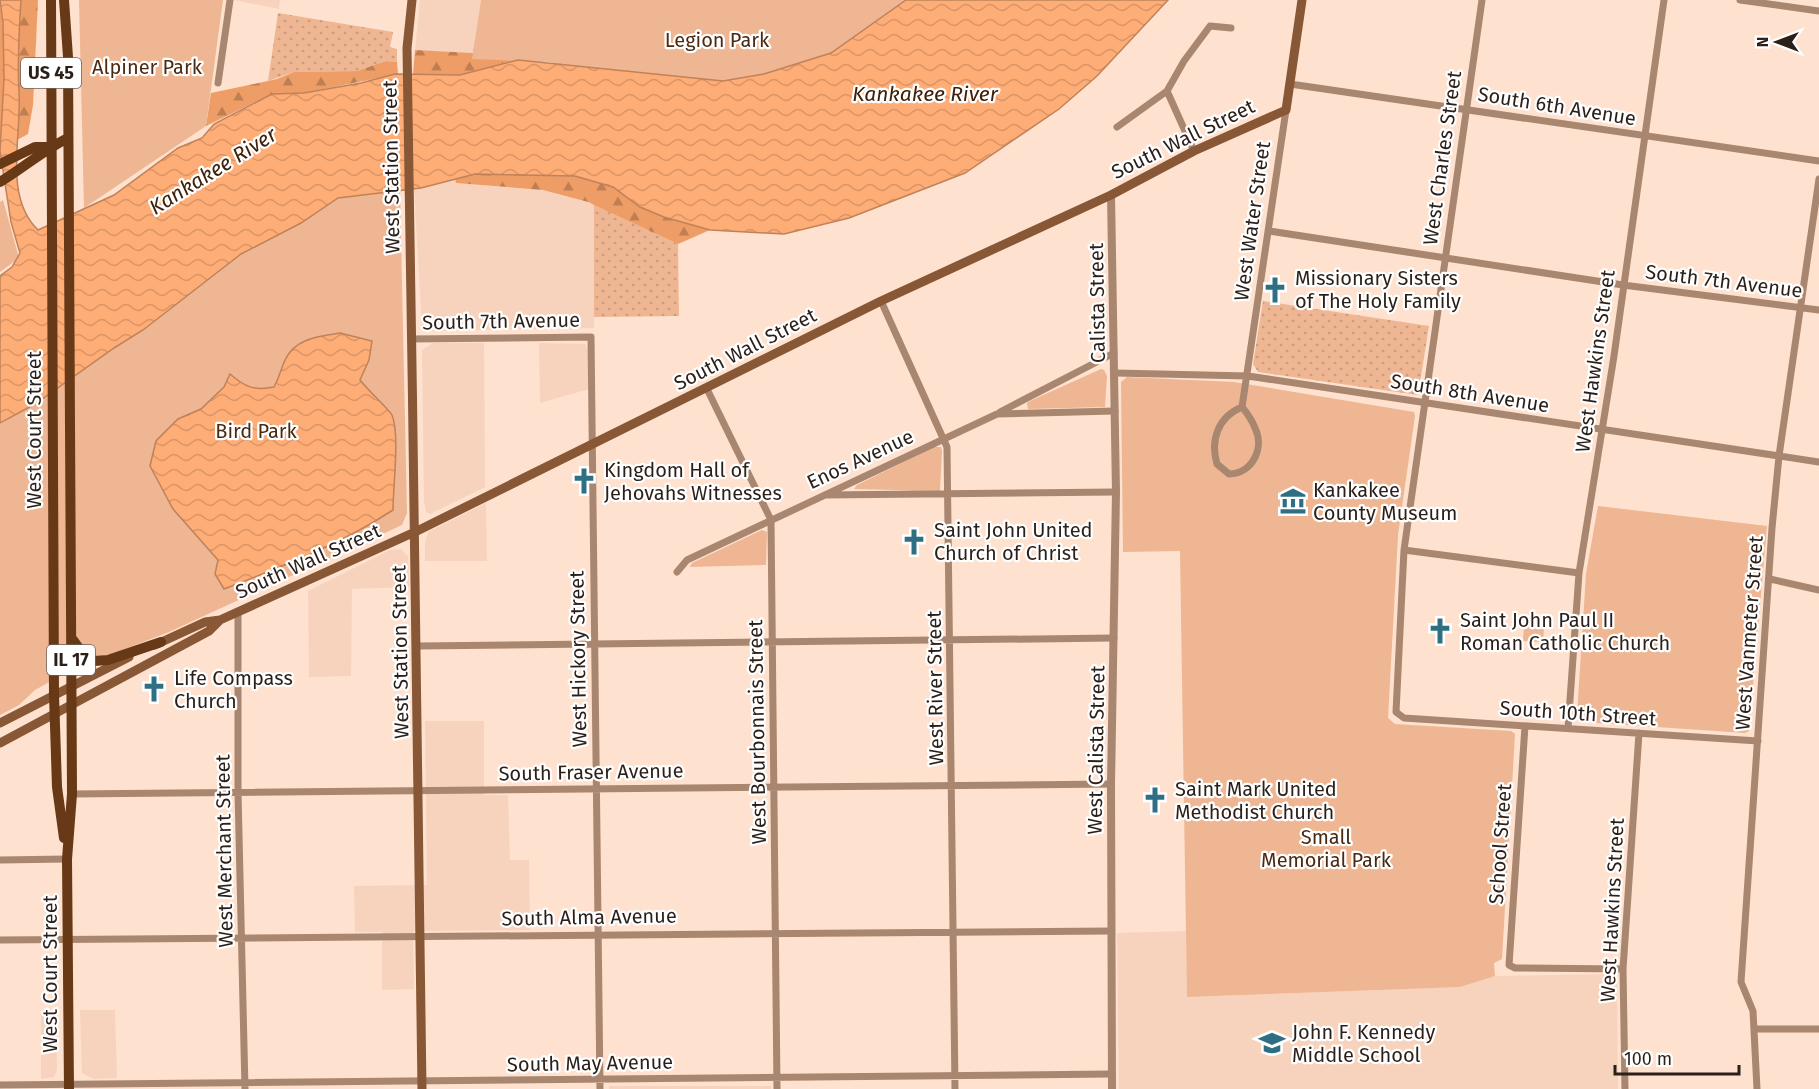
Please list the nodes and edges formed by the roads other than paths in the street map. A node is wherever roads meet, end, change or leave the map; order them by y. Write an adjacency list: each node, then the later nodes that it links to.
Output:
1 (51, 0): 19 (main road, West Court Street / US 45)
2 (64, 0): 18 (main road, West Court Street / US 45)
3 (230, 0): 11 (street)
4 (412, 0): 33 (main road, West Station Street)
5 (1302, 0): 12 (main road, West Water Street)
6 (1482, 0): 14 (street, West Charles Street)
7 (1664, 0): 17 (street, West Hawkins Street)
8 (1740, 0): 9 (street)
9 (1819, 11)
10 (1231, 28): 13 (street)
11 (218, 83)
12 (1290, 84): 14 (street, South 6th Avenue); 15 (main road, West Water Street)
13 (1167, 91): 16 (street); 20 (street)
14 (1466, 109): 17 (street, South 6th Avenue); 27 (street, West Charles Street)
15 (1286, 110): 20 (main road, South Wall Street); 26 (street, West Water Street)
16 (1117, 127)
17 (1644, 136): 21 (street, South 6th Avenue); 28 (street, West Hawkins Street)
18 (68, 138): 19 (main road); 59 (main road, West Court Street / IL 17)
19 (50, 147): 22 (main road); 24 (main road); 67 (main road, West Court Street / IL 17)
20 (1194, 151): 25 (main road, South Wall Street)
21 (1819, 160)
22 (0, 164)
23 (1819, 179): 30 (street, West Vanmeter Street)
24 (0, 182)
25 (1111, 195): 29 (main road, South Wall Street); 34 (street, Calista Street)
26 (1269, 231): 27 (street, South 7th Avenue); 36 (street, West Water Street)
27 (1444, 257): 28 (street, South 7th Avenue); 38 (street, West Charles Street)
28 (1623, 285): 30 (street, South 7th Avenue); 42 (street, West Hawkins Street)
29 (881, 301): 37 (main road, South Wall Street); 43 (street, West River Street)
30 (1802, 307): 31 (street, South 7th Avenue); 45 (street, West Vanmeter Street)
31 (1819, 310)
32 (591, 337): 33 (street, South 7th Avenue); 44 (street, West Hickory Street)
33 (411, 339): 51 (main road, West Station Street)
34 (1114, 353): 35 (street, Calista Street); 41 (street, Enos Avenue)
35 (1115, 373): 36 (street, South 8th Avenue); 40 (street, Calista Street)
36 (1248, 376): 38 (street, South 8th Avenue); 39 (street, West Water Street)
37 (707, 389): 44 (main road, South Wall Street); 50 (street, West Bourbonnais Street)
38 (1424, 402): 42 (street, South 8th Avenue); 52 (street, West Charles Street)
39 (1242, 407): 39 (street)
40 (1115, 411): 41 (street, Enos Avenue); 47 (street, West Calista Street)
41 (997, 414): 43 (street, Enos Avenue)
42 (1602, 430): 45 (street, South 8th Avenue); 54 (street, West Hawkins Street)
43 (944, 437): 48 (street, West River Street); 49 (street, Enos Avenue)
44 (592, 444): 51 (main road, South Wall Street); 64 (street, West Hickory Street)
45 (1779, 456): 46 (street, South 8th Avenue); 55 (street, West Vanmeter Street)
46 (1819, 462)
47 (1116, 492): 48 (street); 60 (street, West Calista Street)
48 (949, 494): 49 (street); 61 (street, West River Street)
49 (822, 495): 50 (street, Enos Avenue)
50 (771, 520): 53 (street, Enos Avenue); 63 (street, West Bourbonnais Street)
51 (417, 531): 57 (main road, South Wall Street); 65 (main road, West Station Street)
52 (1404, 550): 54 (street); 70 (street, West Charles Street)
53 (677, 572)
54 (1579, 573): 73 (street, West Hawkins Street)
55 (1770, 579): 56 (street); 75 (street, West Vanmeter Street)
56 (1819, 590)
57 (238, 612): 58 (main road, South Wall Street); 82 (street, West Merchant Street)
58 (220, 620): 62 (main road, South Wall Street); 68 (main road, South Wall Street)
59 (71, 635): 62 (main road); 66 (main road, West Court Street / IL 17)
60 (1114, 638): 61 (street); 77 (street, West Calista Street)
61 (951, 640): 63 (street); 78 (street, West River Street)
62 (161, 642): 66 (main road, South Wall Street)
63 (772, 642): 64 (street); 79 (street, West Bourbonnais Street)
64 (594, 644): 65 (street); 80 (street, West Hickory Street)
65 (418, 646): 81 (main road, West Station Street)
66 (71, 686): 67 (main road, South Wall Street); 68 (main road, West Court Street / IL 17)
67 (54, 695): 69 (main road, West Court Street / IL 17); 71 (main road, South Wall Street)
68 (70, 705): 69 (main road, South Wall Street); 83 (main road, West Court Street / IL 17)
69 (55, 714): 76 (main road, South Wall Street); 84 (main road, West Court Street / IL 17)
70 (1397, 715): 72 (street, South 10th Street)
71 (0, 723)
72 (1525, 726): 73 (street, South 10th Street); 94 (street, School Street)
73 (1568, 728): 74 (street, South 10th Street)
74 (1639, 733): 75 (street, South 10th Street); 94 (street, West Hawkins Street)
75 (1758, 741): 95 (street, West Vanmeter Street)
76 (0, 743)
77 (1111, 784): 78 (street, South Fraser Avenue); 87 (street, West Calista Street)
78 (952, 785): 79 (street, South Fraser Avenue); 86 (street, West River Street)
79 (774, 787): 80 (street, South Fraser Avenue); 88 (street, West Bourbonnais Street)
80 (596, 789): 81 (street, South Fraser Avenue); 89 (street, West Hickory Street)
81 (419, 790): 82 (street, South Fraser Avenue); 90 (main road, West Station Street)
82 (238, 792): 83 (street, South Fraser Avenue); 93 (street, West Merchant Street)
83 (72, 794): 84 (main road, West Court Street / IL 17)
84 (67, 859): 85 (street); 92 (main road, West Court Street / IL 17)
85 (0, 860)
86 (953, 930): 87 (street, South Alma Avenue); 88 (street, South Alma Avenue); 98 (street, West River Street)
87 (1111, 931): 97 (street, West Calista Street)
88 (776, 932): 89 (street, South Alma Avenue); 99 (street, West Bourbonnais Street)
89 (598, 934): 90 (street, South Alma Avenue); 100 (street, West Hickory Street)
90 (421, 936): 93 (street, South Alma Avenue); 101 (main road, West Station Street)
91 (0, 940): 92 (street, South Alma Avenue)
92 (68, 940): 93 (street, South Alma Avenue); 104 (main road, West Court Street / IL 17)
93 (242, 940): 103 (street, West Merchant Street)
94 (1623, 969): 109 (street, West Hawkins Street)
95 (1756, 1029): 96 (street); 110 (street, West Vanmeter Street)
96 (1819, 1029)
97 (1112, 1074): 98 (street, South May Avenue); 108 (street, West Calista Street)
98 (955, 1076): 99 (street, South May Avenue); 107 (street, West River Street)
99 (777, 1077): 100 (street, South May Avenue); 106 (street, West Bourbonnais Street)
100 (600, 1079): 101 (street, South May Avenue); 105 (street, West Hickory Street)
101 (422, 1085): 103 (street, South May Avenue)
102 (0, 1086): 104 (street, South May Avenue)
103 (245, 1086): 104 (street, South May Avenue)
104 (69, 1087)
105 (600, 1089)
106 (777, 1089)
107 (955, 1089)
108 (1112, 1089)
109 (1625, 1089)
110 (1757, 1089)

